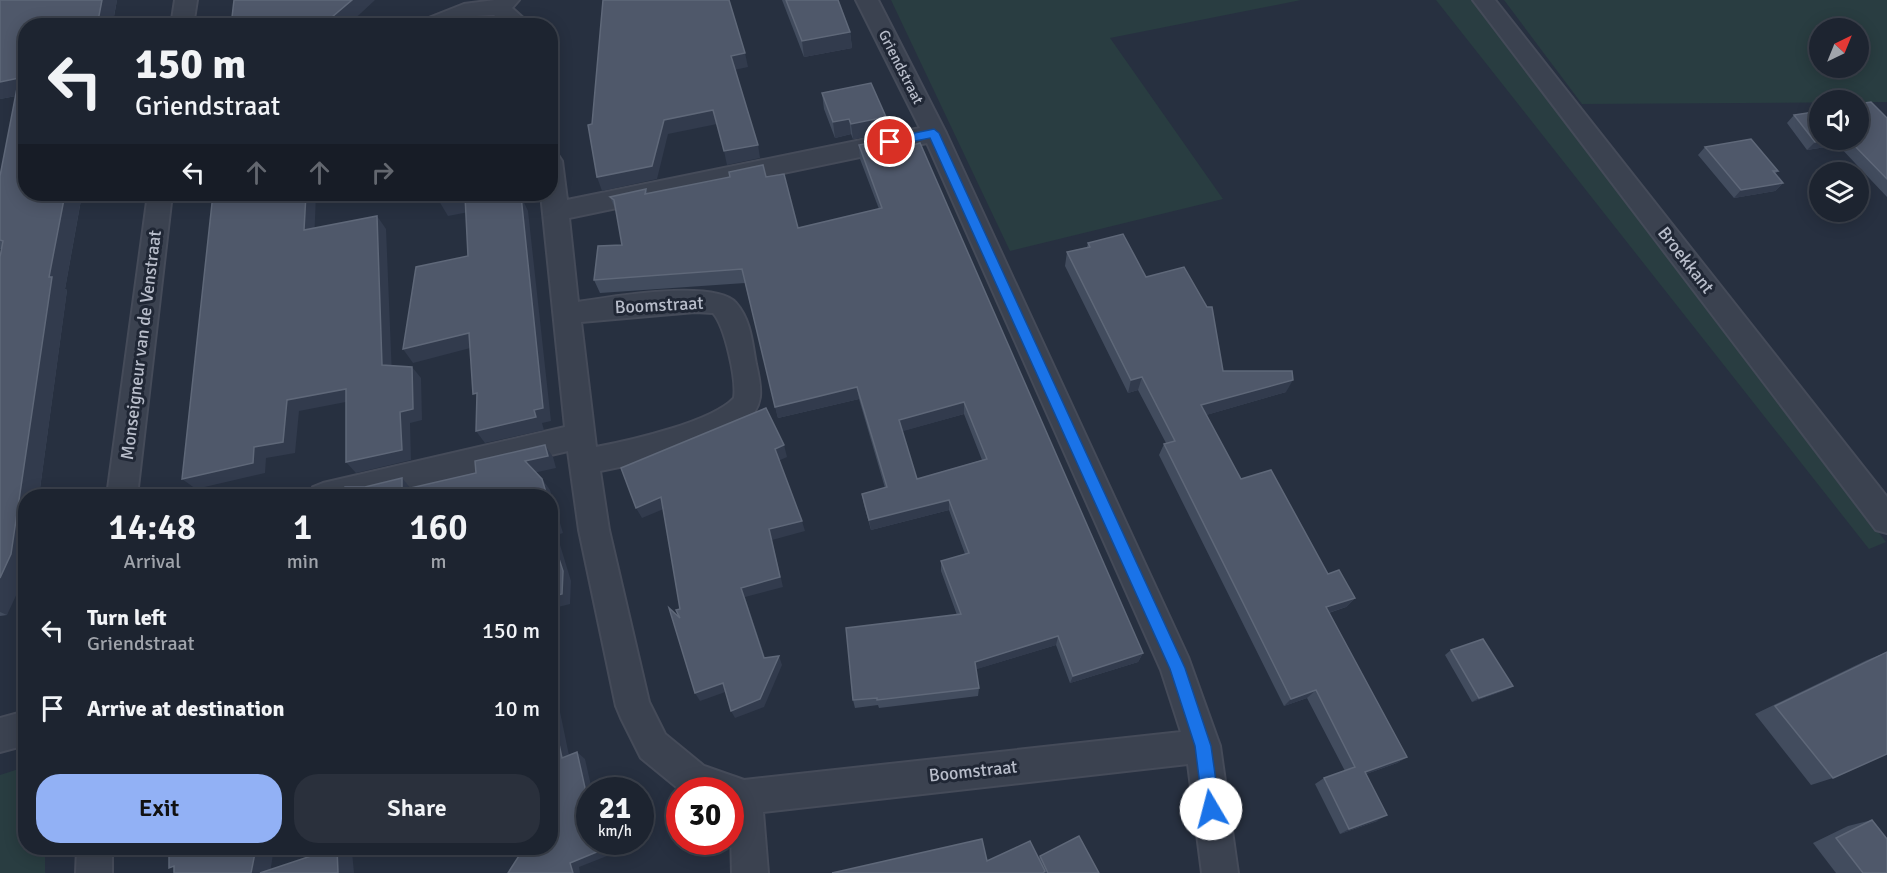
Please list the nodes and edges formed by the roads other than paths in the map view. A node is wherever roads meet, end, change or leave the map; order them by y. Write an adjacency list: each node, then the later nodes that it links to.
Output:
1 (186, 0): 5 (street)
2 (867, 0): 8 (street, Griendstraat)
3 (1484, 0): 16 (street, Broekkant)
4 (504, 4): 6 (street); 7 (street)
5 (183, 18)
6 (449, 18)
7 (515, 18)
8 (934, 133): 11 (street); 19 (street, Griendstraat)
9 (159, 201): 14 (street, Monseigneur van de Venstraat)
10 (556, 201): 11 (street, Boomstraat)
11 (557, 211): 12 (street, Boomstraat)
12 (568, 314): 13 (street, Boomstraat); 13 (street, Boomstraat)
13 (582, 449): 15 (street, Boomstraat); 20 (street, Boomstraat)
14 (123, 489)
15 (362, 489)
16 (1887, 520)
17 (18, 730): 18 (street)
18 (0, 735)
19 (1203, 746): 21 (street, Boomstraat); 26 (street, Griendstraat)
20 (690, 777)
21 (744, 792)
22 (744, 845): 25 (street)
23 (95, 855): 24 (street)
24 (94, 873)
25 (750, 873)
26 (1220, 873)

